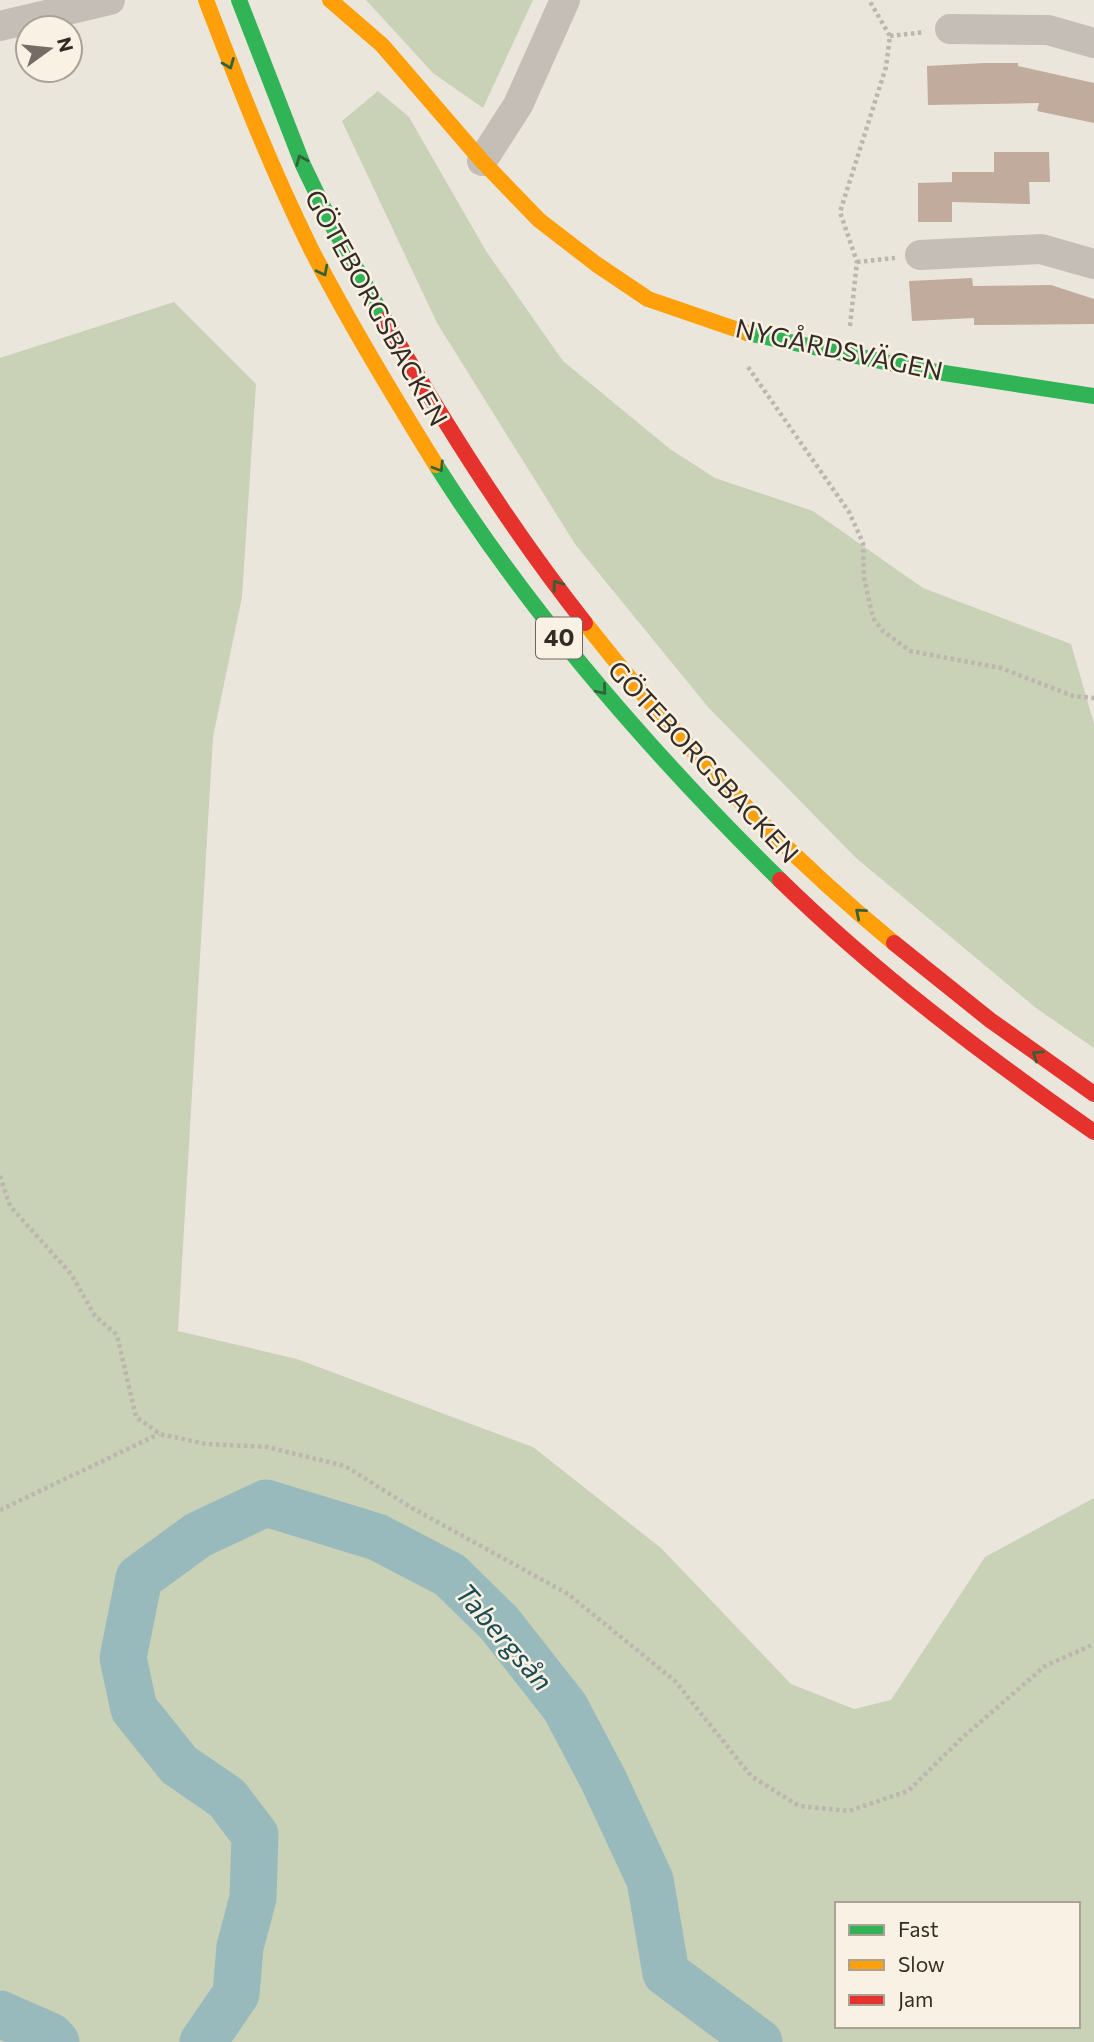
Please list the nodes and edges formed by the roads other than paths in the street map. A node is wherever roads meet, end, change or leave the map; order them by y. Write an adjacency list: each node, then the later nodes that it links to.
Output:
1 (110, 0): 6 (street)
2 (206, 0): 14 (main road, GÖTEBORGSBACKEN / 40, one-way to 14)
3 (239, 0): 13 (main road, GÖTEBORGSBACKEN / 40, one-way to 3)
4 (330, 0): 9 (main road, NYGÅRDSVÄGEN)
5 (565, 0): 9 (street)
6 (0, 26)
7 (950, 29): 8 (street)
8 (1094, 43)
9 (482, 161): 12 (main road, NYGÅRDSVÄGEN)
10 (920, 255): 11 (street)
11 (1094, 264)
12 (1094, 396)
13 (1094, 1094)
14 (1094, 1132)

